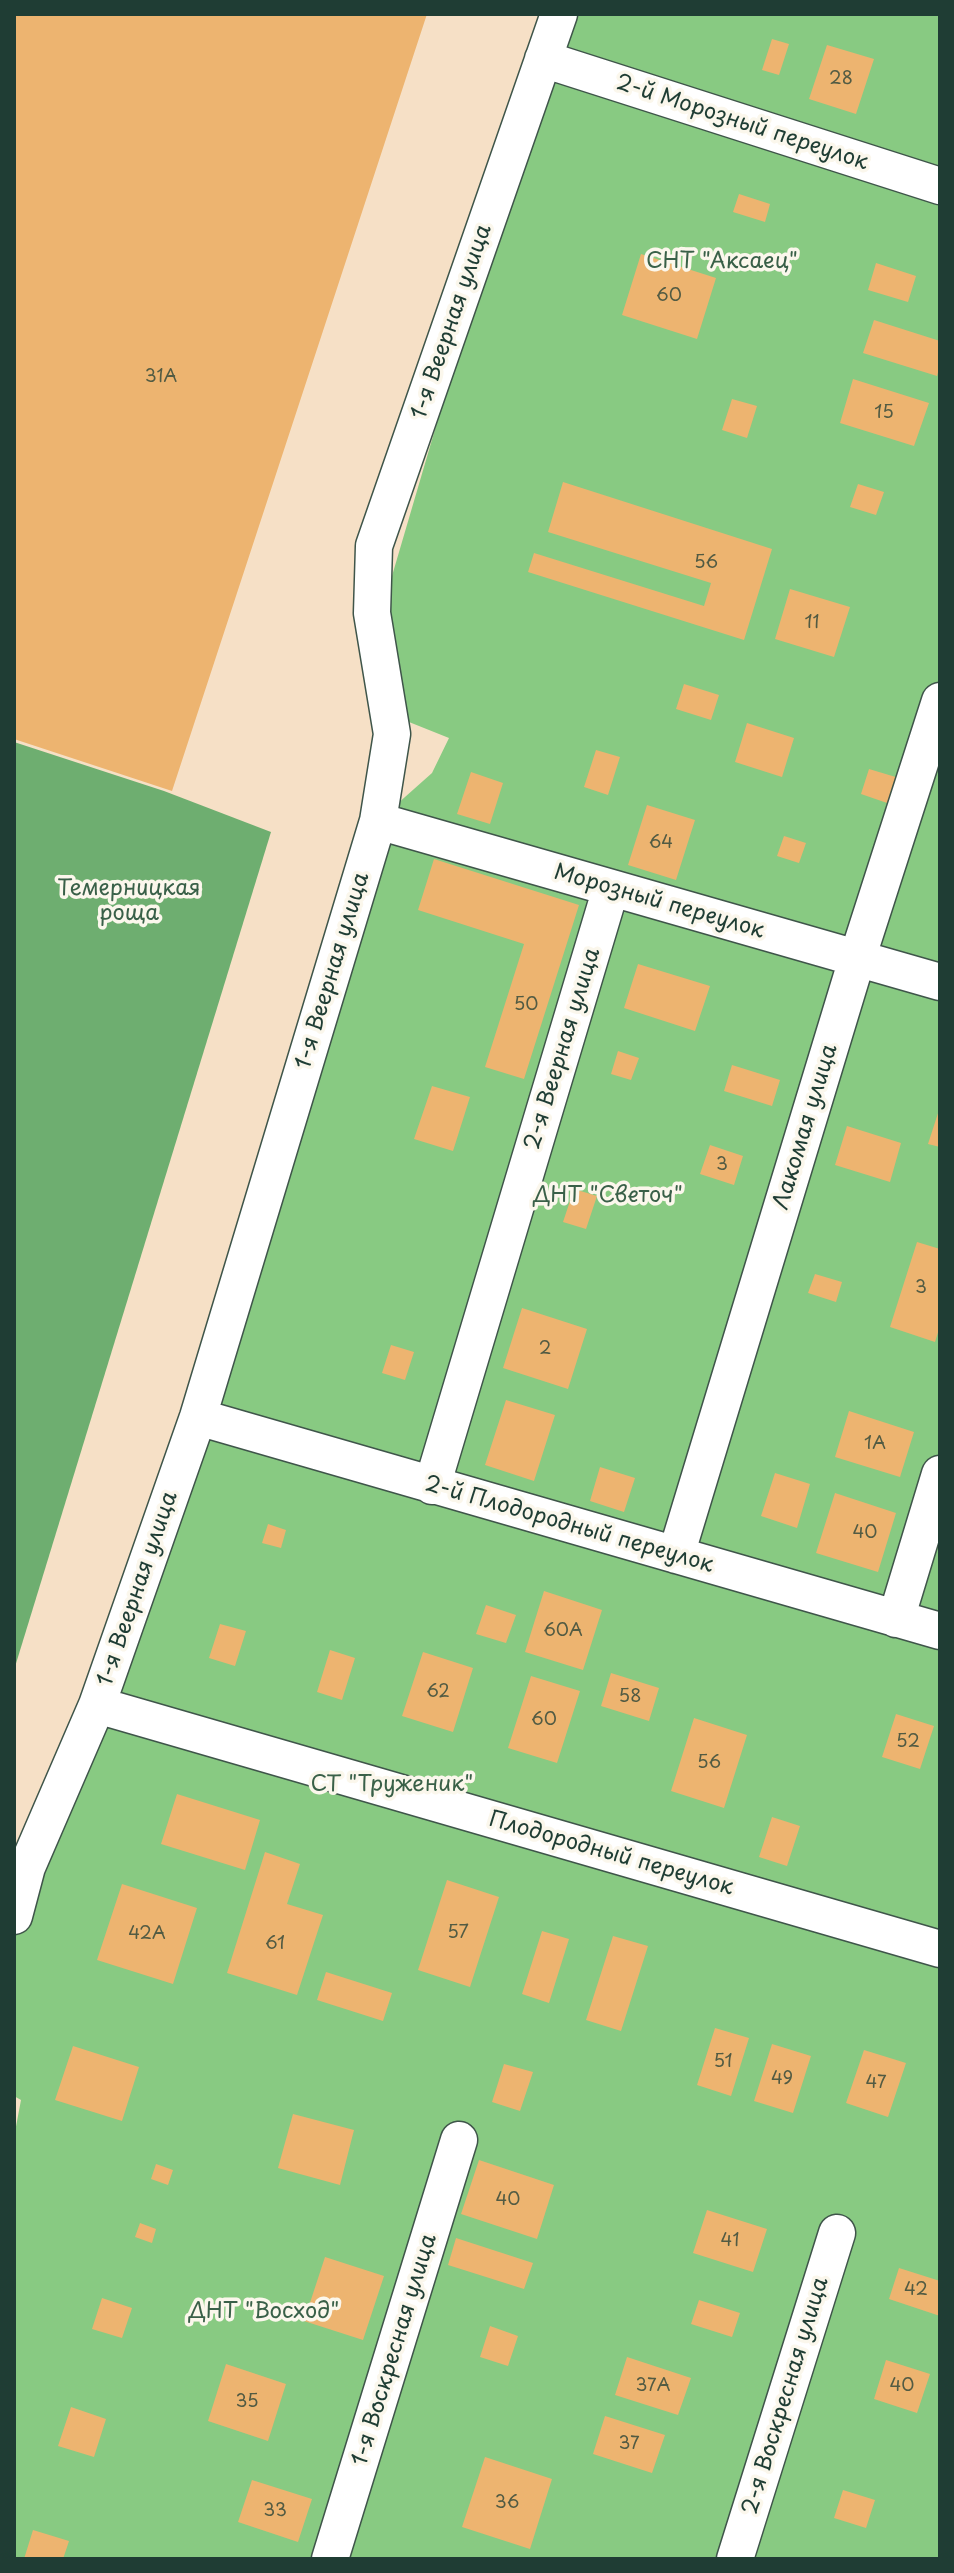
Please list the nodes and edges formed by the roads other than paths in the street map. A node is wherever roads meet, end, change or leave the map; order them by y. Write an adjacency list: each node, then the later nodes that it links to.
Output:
1 (559, 14): 2 (street, 1-я Веерная улица)
2 (543, 59): 3 (street, 2-й Морозный переулок); 5 (street, 1-я Веерная улица)
3 (940, 186)
4 (940, 701): 7 (street, Лакомая улица)
5 (378, 821): 6 (street, Морозный переулок); 9 (street, 1-я Веерная улица)
6 (611, 888): 7 (street, Морозный переулок); 11 (street, 2-я Веерная улица)
7 (857, 959): 8 (street, Морозный переулок); 12 (street, Лакомая улица)
8 (940, 982)
9 (198, 1417): 11 (street, 2-й Плодородный переулок); 15 (street, 1-я Веерная улица)
10 (940, 1474): 13 (street)
11 (432, 1486): 12 (street, 2-й Плодородный переулок)
12 (676, 1555): 13 (street, 2-й Плодородный переулок)
13 (896, 1619): 14 (street, 2-й Плодородный переулок)
14 (940, 1631)
15 (97, 1705): 16 (street, 1-я Веерная улица); 17 (street, Плодородный переулок)
16 (14, 1916)
17 (940, 1949)
18 (459, 2140): 20 (street, 1-я Воскресная улица)
19 (837, 2233): 21 (street, 2-я Воскресная улица)
20 (330, 2559)
21 (735, 2559)

